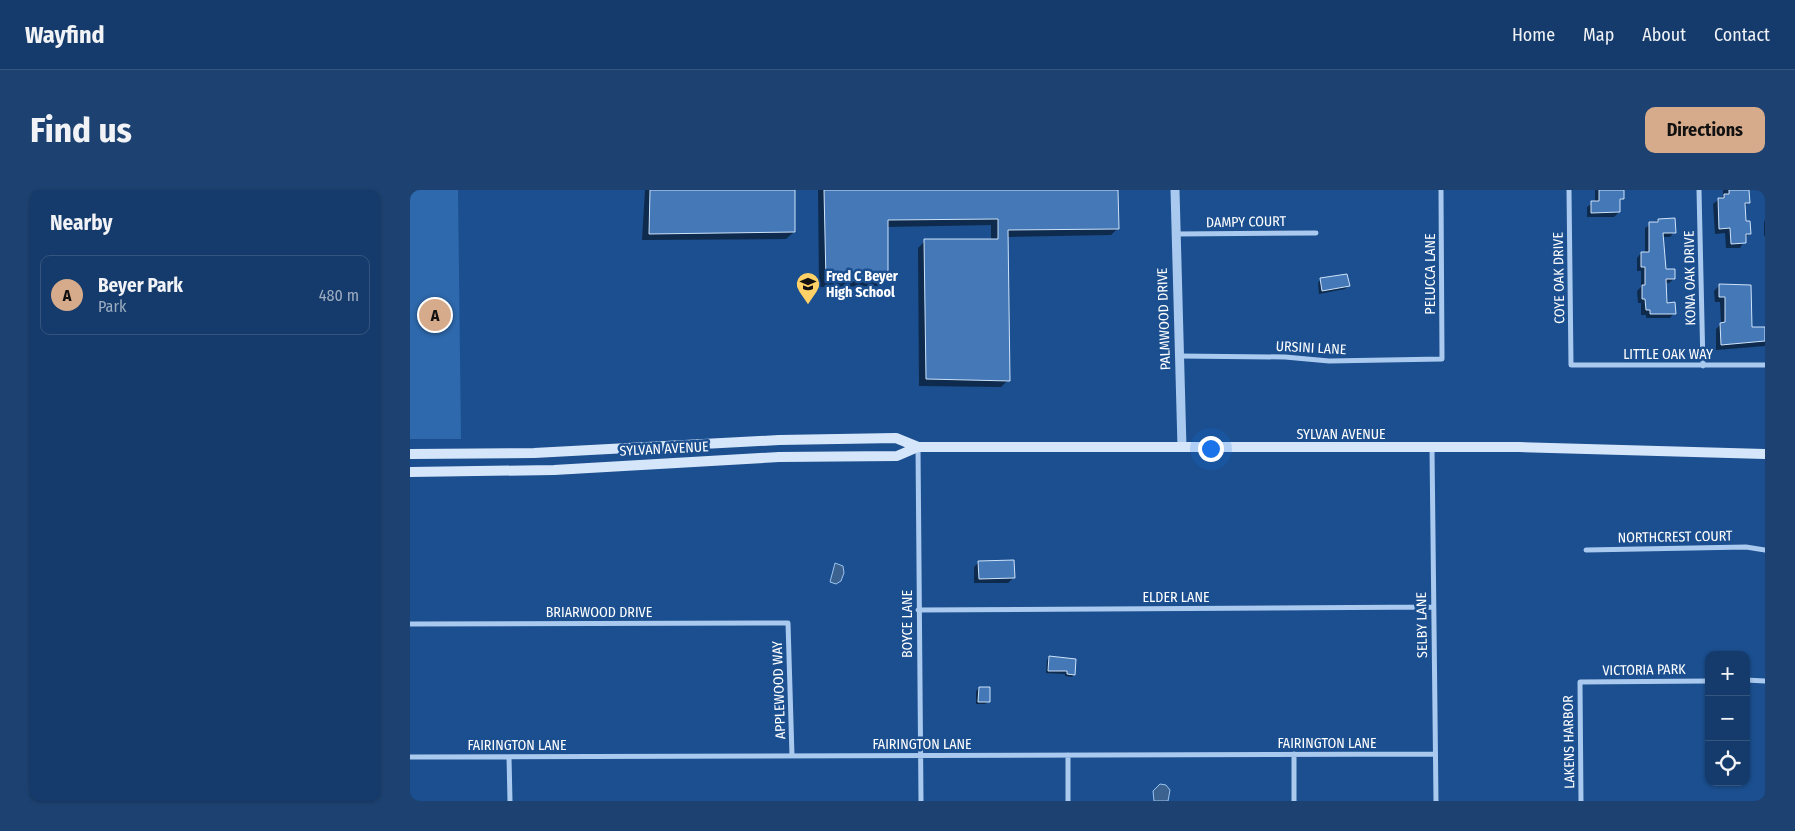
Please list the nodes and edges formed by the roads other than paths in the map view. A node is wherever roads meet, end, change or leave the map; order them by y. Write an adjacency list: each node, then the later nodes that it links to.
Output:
1 (1175, 190): 6 (street, PALMWOOD DRIVE)
2 (1441, 190): 8 (street, PELUCCA LANE)
3 (1569, 190): 9 (street, COYE OAK DRIVE)
4 (1699, 190): 11 (street, KONA OAK DRIVE)
5 (1316, 232): 6 (street, DAMPY COURT)
6 (1176, 234): 7 (street, PALMWOOD DRIVE)
7 (1179, 356): 8 (street, URSINI LANE); 13 (street, PALMWOOD DRIVE)
8 (1442, 359)
9 (1571, 365): 11 (street, LITTLE OAK WAY)
10 (1765, 365): 11 (street, LITTLE OAK WAY)
11 (1703, 366)
12 (918, 447): 13 (main road, SYLVAN AVENUE); 15 (main road, SYLVAN AVENUE); 17 (main road, SYLVAN AVENUE); 21 (street, BOYCE LANE)
13 (1182, 447): 14 (main road, SYLVAN AVENUE)
14 (1432, 448): 16 (main road, SYLVAN AVENUE); 20 (street, SELBY LANE)
15 (410, 454)
16 (1765, 454)
17 (410, 472)
18 (1586, 550): 19 (street, NORTHCREST COURT)
19 (1765, 550)
20 (1433, 608): 21 (street, ELDER LANE); 30 (street, SELBY LANE)
21 (918, 610): 28 (street, BOYCE LANE)
22 (788, 623): 23 (street, BRIARWOOD DRIVE); 32 (street, APPLEWOOD WAY)
23 (410, 624)
24 (1750, 680): 26 (street)
25 (1705, 681): 27 (street, VICTORIA PARK)
26 (1765, 681)
27 (1580, 682): 40 (street, LAKENS HARBOR)
28 (920, 754): 31 (street, FAIRINGTON LANE); 32 (street, FAIRINGTON LANE); 36 (street, BOYCE LANE)
29 (1294, 754): 30 (street, FAIRINGTON LANE); 31 (street, FAIRINGTON LANE); 38 (street)
30 (1435, 754): 39 (street, SELBY LANE)
31 (1068, 755): 37 (street)
32 (792, 756): 34 (street, FAIRINGTON LANE)
33 (410, 757): 34 (street, FAIRINGTON LANE)
34 (509, 757): 35 (street)
35 (510, 801)
36 (921, 801)
37 (1068, 801)
38 (1294, 801)
39 (1436, 801)
40 (1582, 801)

